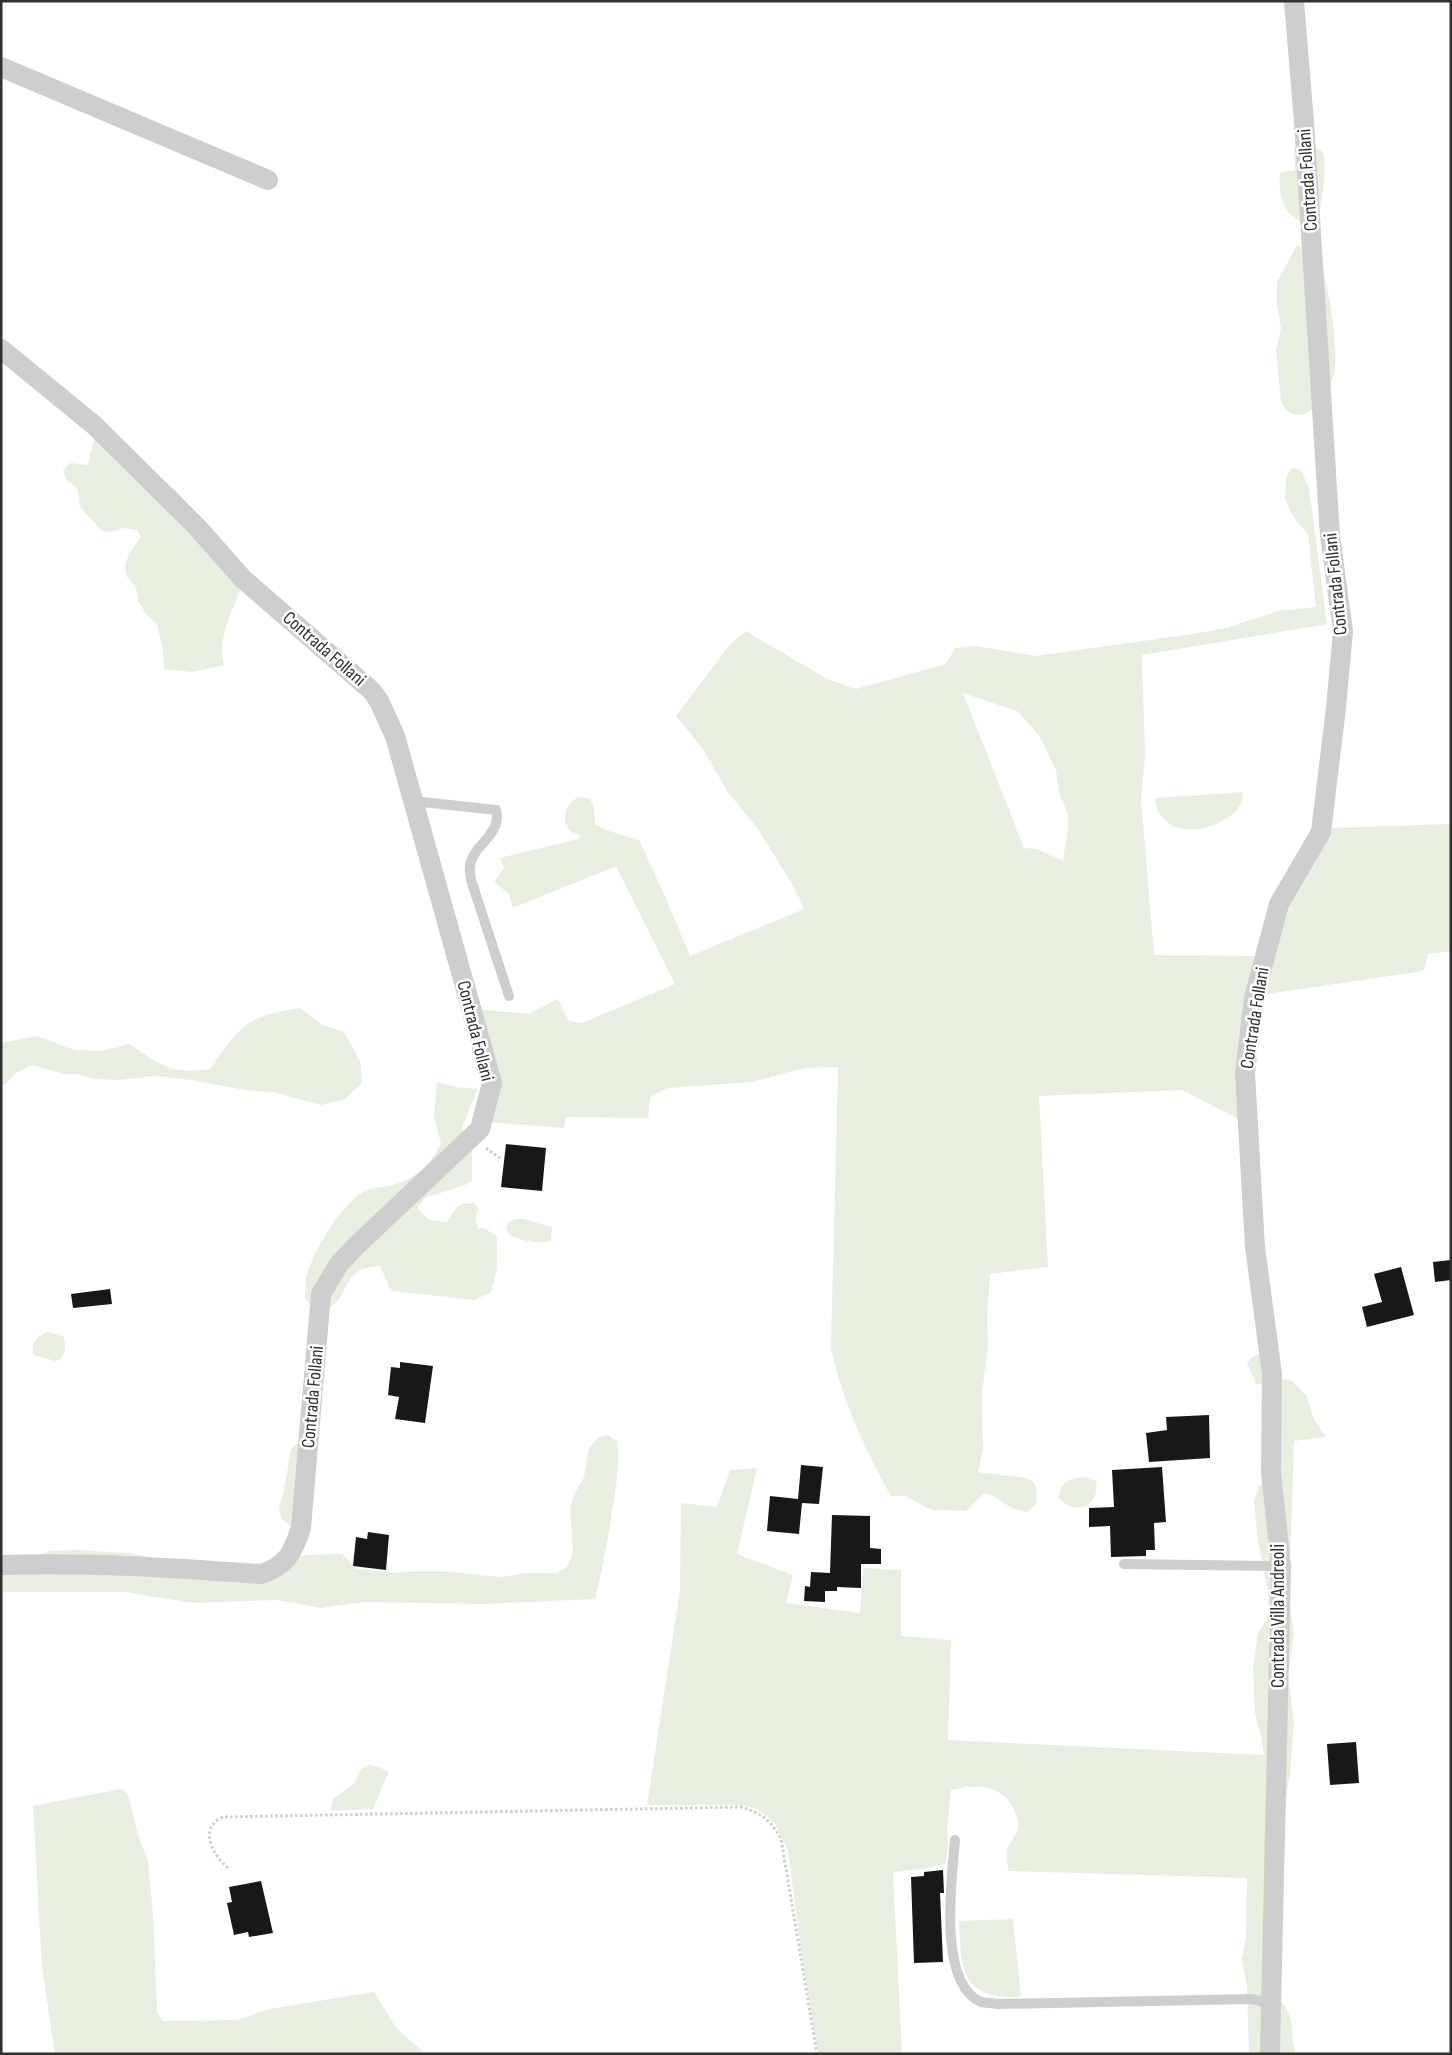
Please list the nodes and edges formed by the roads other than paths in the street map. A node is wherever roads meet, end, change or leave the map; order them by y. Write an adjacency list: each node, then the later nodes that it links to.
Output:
1 (1294, 1): 7 (street, Contrada Follani)
2 (1, 67): 3 (street)
3 (268, 180)
4 (1, 349): 5 (street, Contrada Follani)
5 (414, 801): 6 (lane); 8 (street, Contrada Follani)
6 (509, 996)
7 (1251, 1181): 10 (street, Contrada Villa Andreoli)
8 (1, 1564)
9 (1124, 1564): 10 (lane)
10 (1281, 1566): 12 (street, Contrada Villa Andreoli)
11 (955, 1840): 12 (lane)
12 (1271, 2004): 13 (street, Contrada Villa Andreoli)
13 (1270, 2054)

